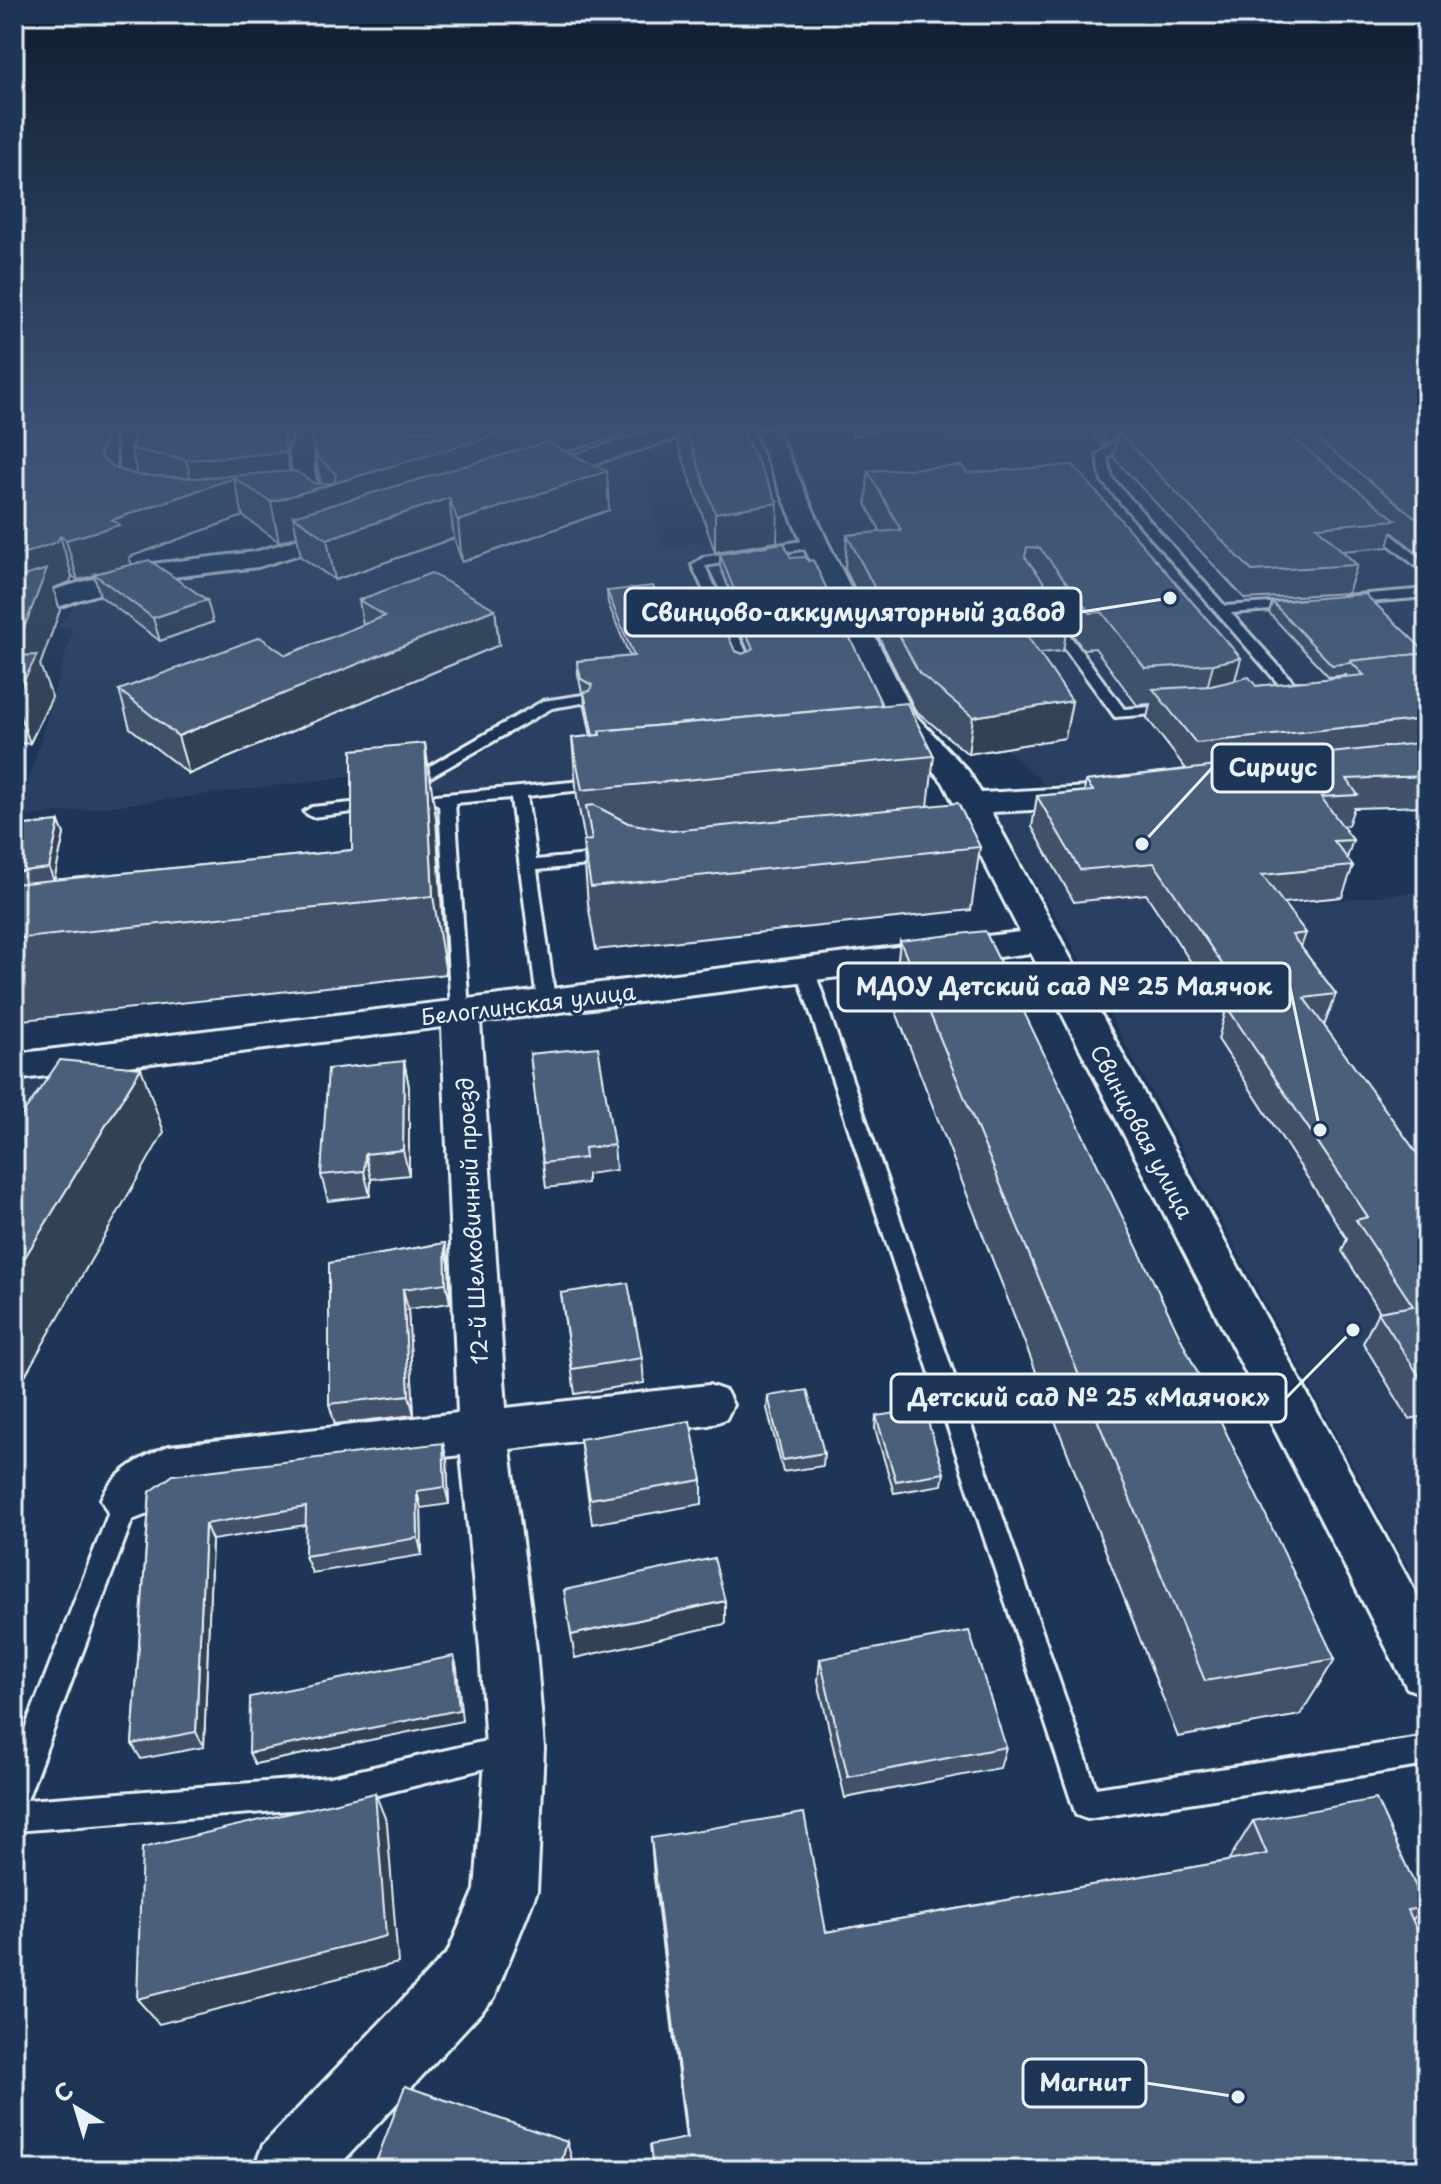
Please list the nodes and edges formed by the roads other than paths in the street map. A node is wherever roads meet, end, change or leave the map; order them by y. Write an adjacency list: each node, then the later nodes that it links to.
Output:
1 (347, 532): 12 (street)
2 (810, 532): 5 (street, Свинцовая улица)
3 (1152, 532): 11 (lane)
4 (1380, 532): 6 (lane)
5 (815, 543): 13 (lane); 23 (street, Свинцовая улица)
6 (1427, 571)
7 (1427, 593): 9 (lane)
8 (1036, 599): 16 (lane)
9 (1332, 601)
10 (1316, 602): 11 (lane)
11 (1221, 610): 14 (lane)
12 (14, 615)
13 (743, 660)
14 (1320, 685)
15 (583, 699): 22 (lane)
16 (1190, 709)
17 (626, 782): 18 (lane)
18 (518, 792): 20 (lane); 25 (lane)
19 (1113, 794): 23 (street)
20 (447, 799): 21 (lane); 29 (lane)
21 (418, 802)
22 (312, 812)
23 (978, 830): 26 (street, Свинцовая улица)
24 (628, 863): 25 (lane)
25 (528, 866): 28 (lane)
26 (1042, 940): 27 (street, Белоглинская улица); 36 (street, Свинцовая улица)
27 (805, 969): 28 (street, Белоглинская улица); 38 (lane)
28 (546, 1000): 29 (street, Белоглинская улица)
29 (460, 1011): 30 (street, Белоглинская улица); 34 (street, 12-й Шелковичный проезд)
30 (138, 1052): 31 (street, Белоглинская улица); 32 (street)
31 (14, 1067)
32 (81, 1097)
33 (709, 1405): 34 (street)
34 (483, 1430): 35 (street); 37 (street, 12-й Шелковичный проезд)
35 (127, 1499): 39 (lane)
36 (1427, 1669)
37 (515, 1748): 40 (lane); 41 (street, 12-й Шелковичный проезд)
38 (1427, 1751)
39 (14, 1795)
40 (14, 1816)
41 (288, 2170)

